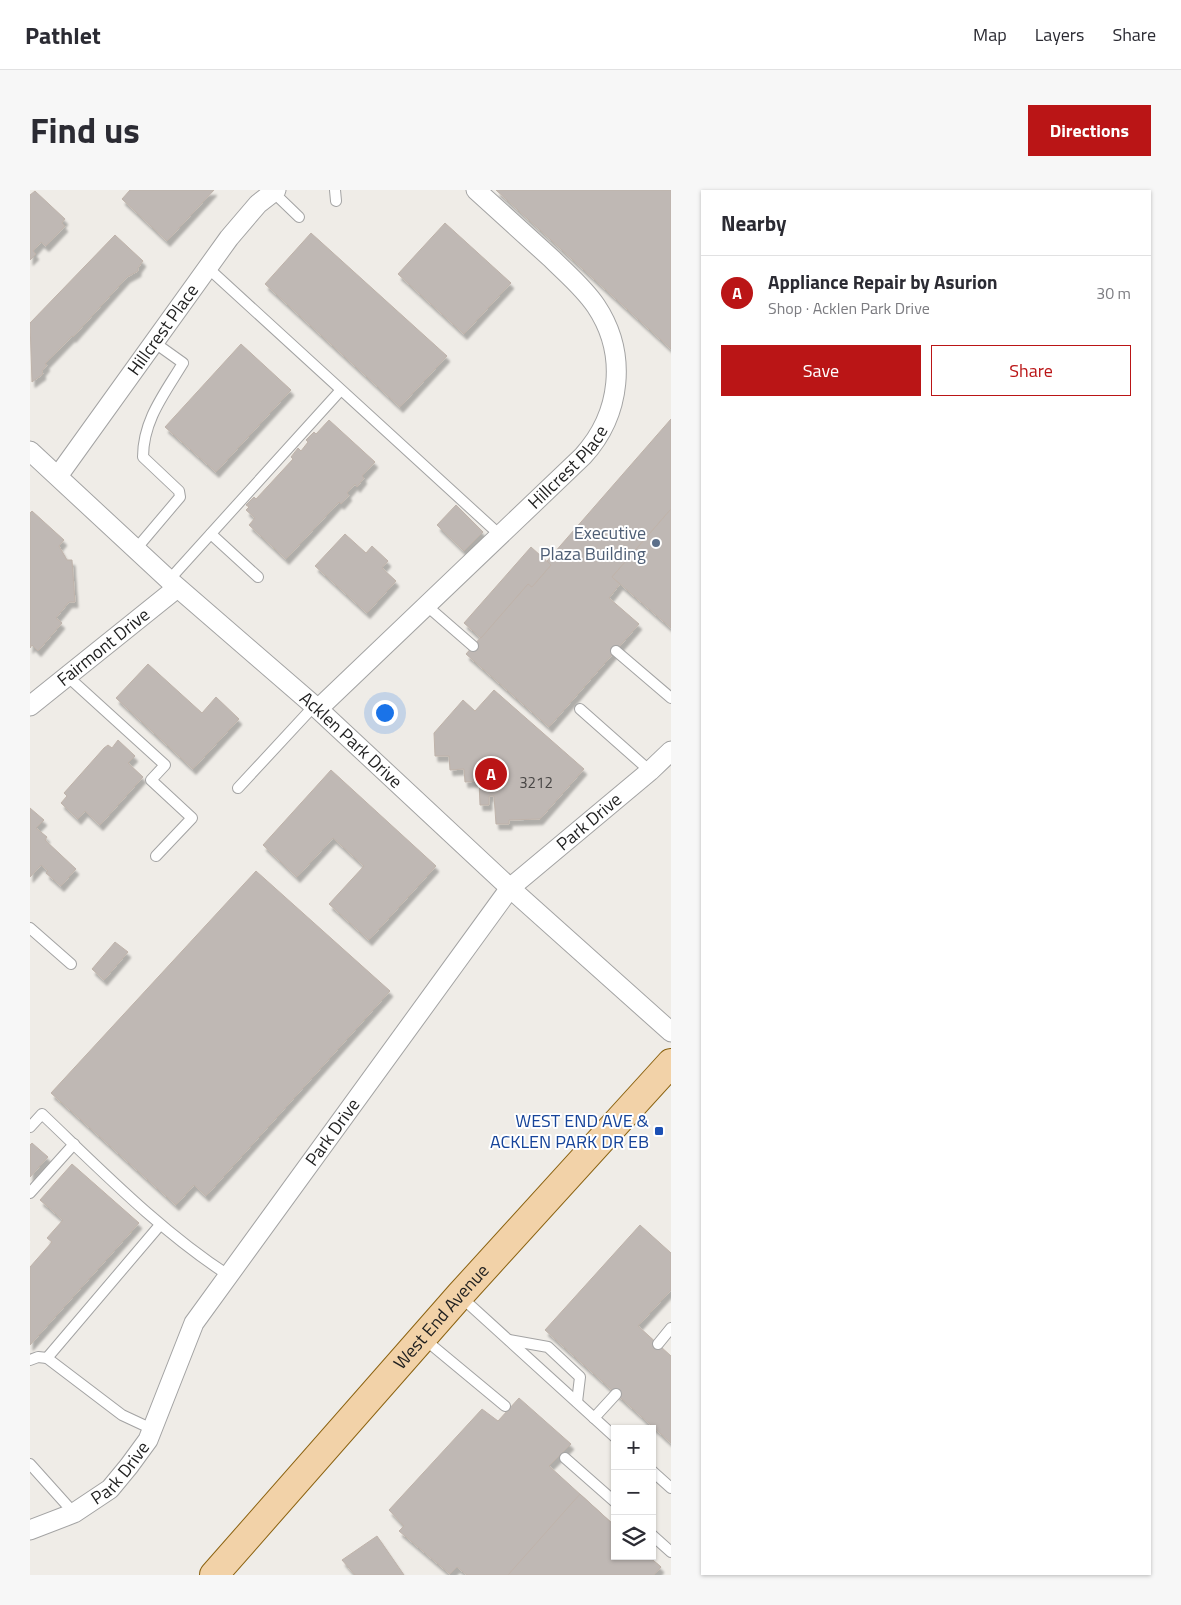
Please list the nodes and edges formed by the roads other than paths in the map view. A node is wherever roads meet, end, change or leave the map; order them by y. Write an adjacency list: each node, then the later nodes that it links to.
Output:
1 (334, 190): 4 (lane)
2 (476, 190): 12 (street, Hillcrest Place)
3 (274, 191): 5 (lane); 6 (street, Hillcrest Place)
4 (336, 201)
5 (300, 217)
6 (208, 268): 7 (street, Hillcrest Place); 8 (lane)
7 (155, 343): 10 (street, Hillcrest Place); 13 (lane)
8 (340, 391): 11 (lane); 12 (lane)
9 (30, 450): 10 (street, Acklen Park Drive)
10 (58, 476): 13 (street, Acklen Park Drive)
11 (211, 534): 14 (lane); 15 (lane)
12 (501, 536): 16 (street, Hillcrest Place)
13 (136, 549): 15 (street, Acklen Park Drive)
14 (258, 577)
15 (173, 584): 19 (street, Fairmont Drive); 22 (street, Acklen Park Drive)
16 (427, 606): 17 (lane); 22 (street, Hillcrest Place)
17 (473, 646)
18 (616, 651): 20 (lane)
19 (66, 675): 21 (street, Fairmont Drive); 27 (lane)
20 (671, 698)
21 (30, 706)
22 (316, 708): 26 (lane); 28 (street, Acklen Park Drive)
23 (580, 709): 25 (lane)
24 (671, 751): 25 (street, Park Drive)
25 (650, 771): 28 (street, Park Drive)
26 (238, 788)
27 (156, 856)
28 (510, 888): 31 (street, Acklen Park Drive); 37 (street, Park Drive)
29 (30, 928): 30 (lane)
30 (71, 964)
31 (671, 1032)
32 (666, 1073): 38 (main road, West End Avenue)
33 (30, 1127): 34 (lane)
34 (74, 1144): 35 (lane); 36 (lane)
35 (30, 1193)
36 (160, 1226): 37 (lane); 43 (lane)
37 (228, 1274): 49 (street, Park Drive)
38 (460, 1295): 40 (main road, West End Avenue); 41 (lane)
39 (671, 1328): 42 (lane)
40 (422, 1337): 47 (lane); 60 (main road, West End Avenue)
41 (508, 1340): 46 (lane); 46 (lane)
42 (658, 1344)
43 (47, 1358): 44 (lane); 49 (lane)
44 (30, 1360)
45 (616, 1394): 48 (lane)
46 (577, 1402): 48 (lane)
47 (505, 1406)
48 (594, 1418): 50 (lane)
49 (152, 1429): 56 (street, Park Drive)
50 (611, 1433)
51 (565, 1458): 55 (lane)
52 (30, 1464): 56 (lane)
53 (656, 1475): 54 (lane)
54 (671, 1488)
55 (611, 1498)
56 (74, 1513): 57 (street, Park Drive)
57 (30, 1530)
58 (656, 1539): 59 (lane)
59 (671, 1552)
60 (214, 1575)

